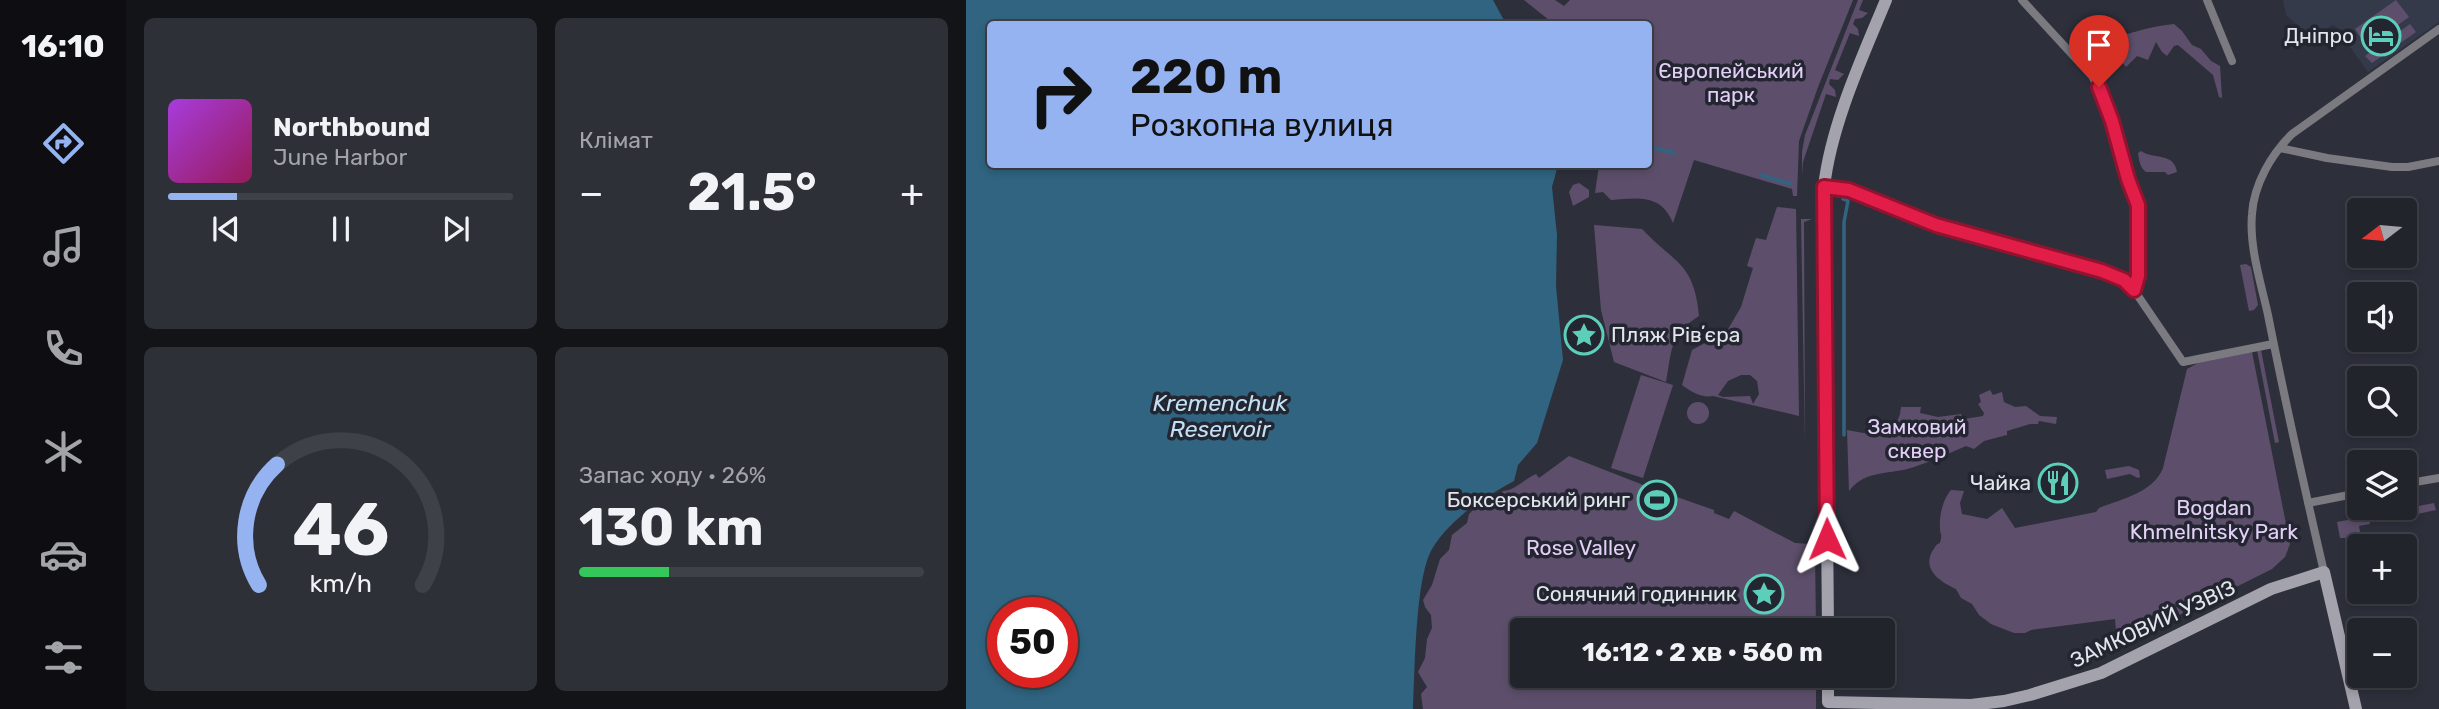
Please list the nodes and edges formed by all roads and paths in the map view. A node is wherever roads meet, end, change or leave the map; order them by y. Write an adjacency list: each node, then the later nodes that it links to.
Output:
1 (1886, 0): 8 (main road)
2 (2022, 0): 9 (street)
3 (2207, 0): 5 (street)
4 (2439, 29): 6 (street)
5 (2232, 61)
6 (2280, 148): 7 (street); 10 (street)
7 (2439, 161)
8 (1824, 187): 9 (street); 16 (main road)
9 (2134, 290): 10 (street)
10 (2273, 344): 14 (street)
11 (2439, 478): 12 (street)
12 (2417, 482)
13 (2347, 495): 14 (street)
14 (2308, 503): 15 (street)
15 (2324, 572): 18 (main road, ЗАМКОВИЙ УЗВІЗ); 19 (main road)
16 (1828, 618)
17 (1828, 688): 18 (main road, ЗАМКОВИЙ УЗВІЗ)
18 (2005, 705)
19 (2356, 709)

